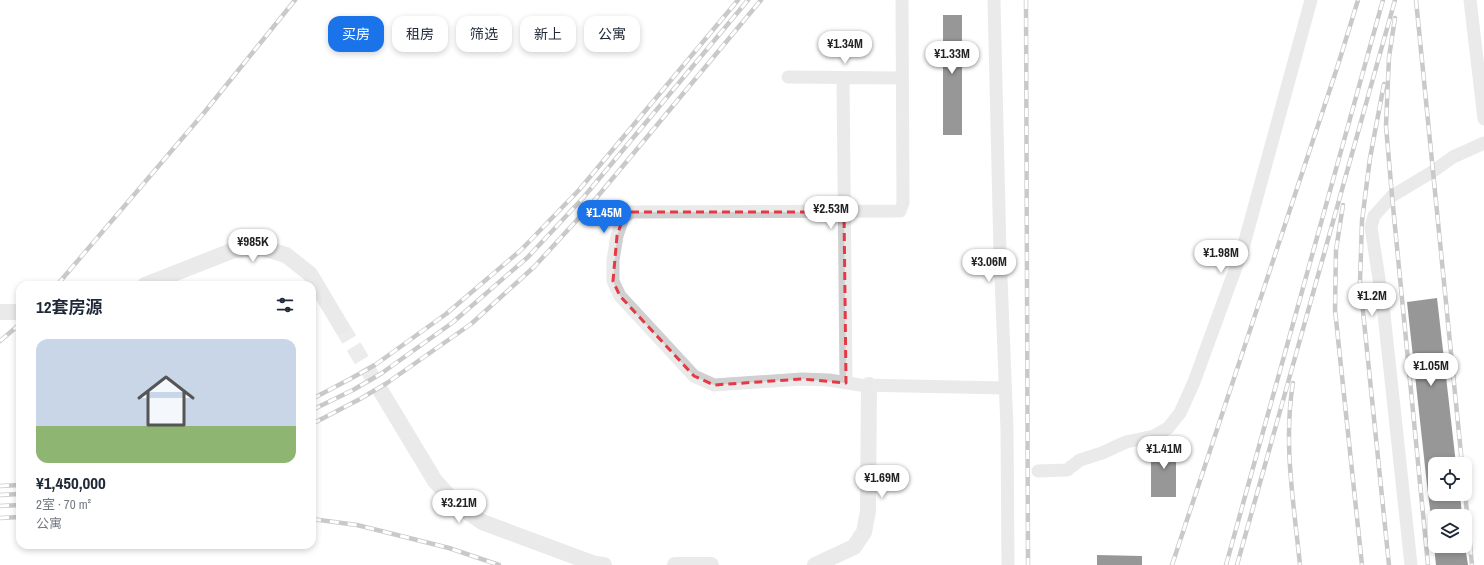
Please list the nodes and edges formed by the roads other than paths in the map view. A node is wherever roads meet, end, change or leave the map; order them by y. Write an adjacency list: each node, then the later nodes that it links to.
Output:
1 (902, 0): 7 (street)
2 (994, 0): 19 (street)
3 (1470, 0): 8 (street)
4 (1307, 1): 21 (street)
5 (788, 77): 6 (street)
6 (843, 78): 7 (street); 10 (street)
7 (902, 78): 10 (street)
8 (1484, 119)
9 (1484, 143): 27 (street)
10 (844, 212): 17 (street); 17 (street)
11 (155, 281): 12 (street)
12 (314, 281)
13 (316, 284): 16 (street)
14 (0, 312): 15 (street)
15 (16, 312)
16 (341, 326)
17 (846, 383): 18 (street)
18 (868, 385): 19 (street); 25 (street)
19 (1005, 388): 26 (street)
20 (382, 393): 22 (street)
21 (1038, 471)
22 (604, 565)
23 (676, 565): 24 (street)
24 (711, 565)
25 (815, 565)
26 (1008, 565)
27 (1411, 565)

